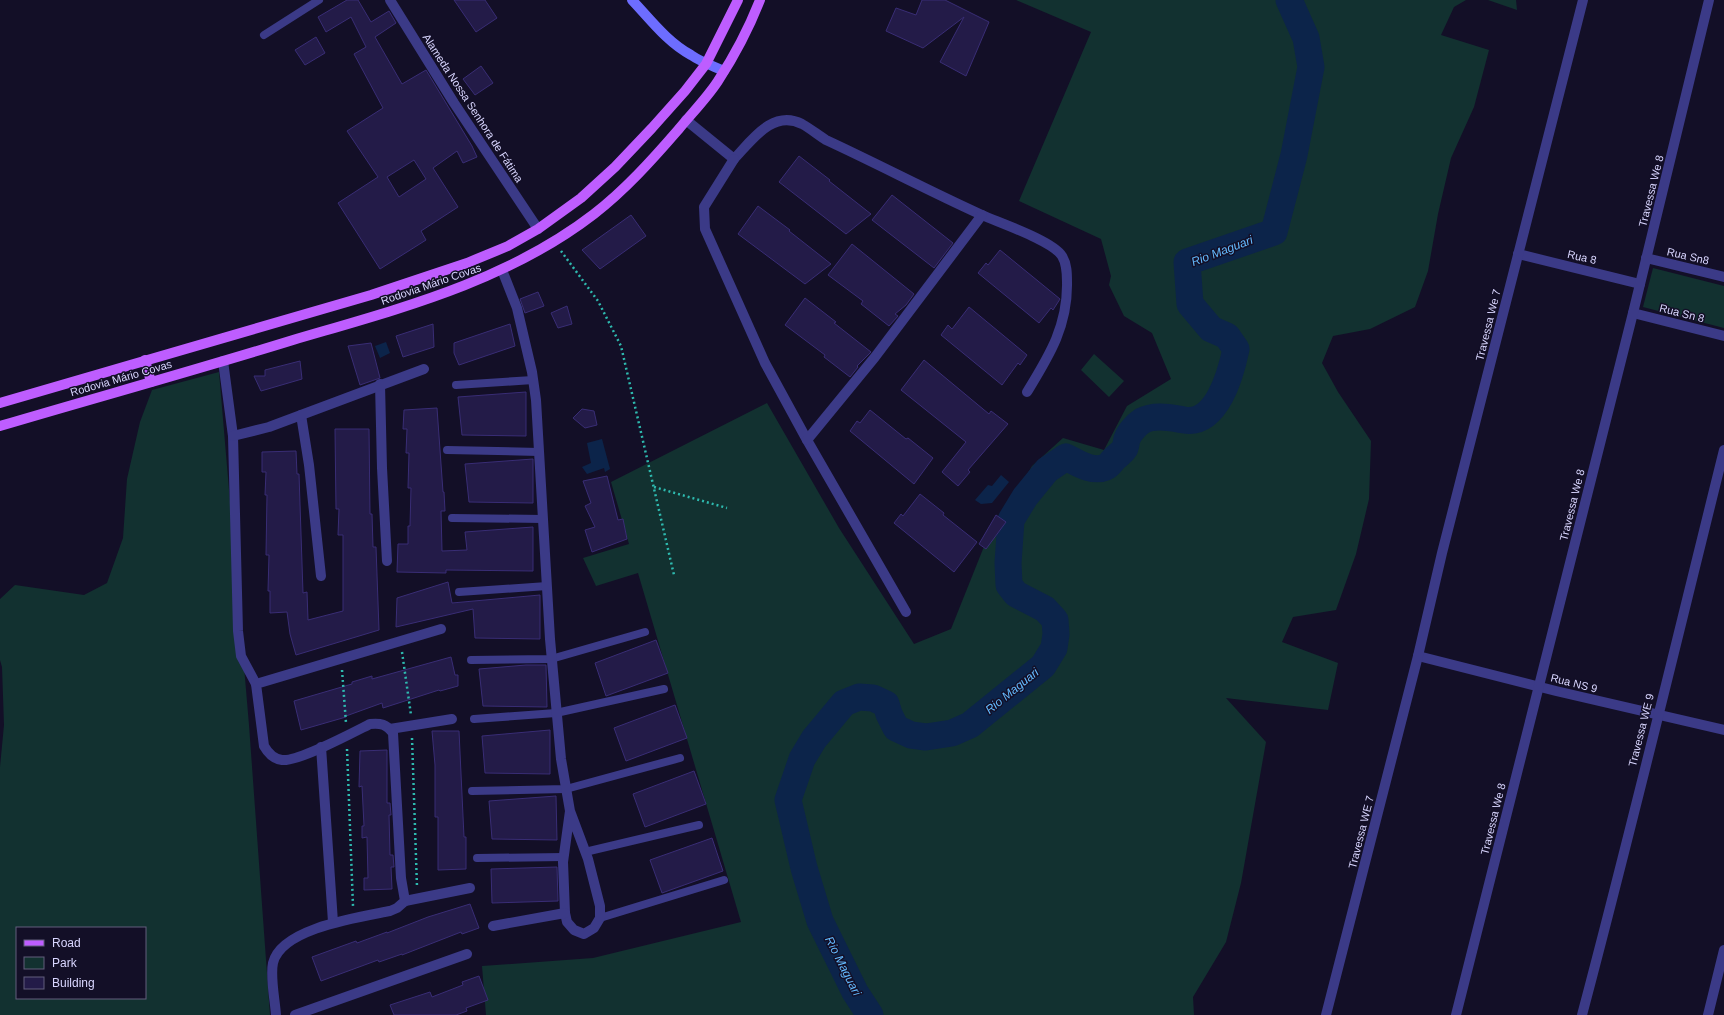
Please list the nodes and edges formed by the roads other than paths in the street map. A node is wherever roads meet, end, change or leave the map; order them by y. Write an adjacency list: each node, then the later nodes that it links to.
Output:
1 (319, 0): 8 (lane)
2 (390, 0): 14 (street, Alameda Nossa Senhora de Fátima)
3 (632, 0): 9 (main road)
4 (738, 0): 9 (main road, Rodovia Mário Covas)
5 (760, 0): 10 (main road, Rodovia Mário Covas)
6 (1583, 0): 15 (street, Travessa We 7)
7 (1710, 0): 16 (street, Travessa We 8)
8 (264, 35)
9 (706, 64): 10 (main road); 14 (main road, Rodovia Mário Covas)
10 (724, 71): 11 (main road, Rodovia Mário Covas)
11 (686, 120): 12 (street); 17 (main road, Rodovia Mário Covas)
12 (734, 159): 13 (street); 34 (street)
13 (982, 215): 29 (street); 34 (street)
14 (538, 229): 22 (main road, Rodovia Mário Covas)
15 (1518, 254): 19 (street, Rua 8); 47 (street, Travessa We 7)
16 (1646, 258): 18 (street, Rua Sn8); 19 (street, Travessa We 8)
17 (502, 270): 23 (main road, Rodovia Mário Covas); 25 (street)
18 (1724, 277)
19 (1640, 284): 20 (street, Travessa We 8)
20 (1633, 313): 21 (street, Rua Sn 8); 51 (street, Travessa We 8)
21 (1724, 336)
22 (145, 360): 26 (main road); 30 (main road, Rodovia Mário Covas)
23 (223, 361): 26 (main road, Rodovia Mário Covas); 33 (street)
24 (424, 369): 27 (street)
25 (533, 380): 28 (lane); 37 (street)
26 (151, 382): 32 (main road, Rodovia Mário Covas)
27 (380, 384): 31 (street); 40 (street)
28 (456, 385)
29 (1027, 392)
30 (0, 404)
31 (301, 415): 33 (street); 41 (street)
32 (0, 426)
33 (233, 436): 50 (street)
34 (807, 440): 44 (street)
35 (447, 450): 37 (lane)
36 (1724, 450): 54 (street, Travessa WE 9)
37 (539, 452): 39 (street)
38 (452, 518): 39 (lane)
39 (543, 519): 42 (street)
40 (387, 561)
41 (321, 576)
42 (547, 586): 43 (lane); 48 (street)
43 (459, 592)
44 (906, 612)
45 (441, 629): 50 (street)
46 (645, 632): 48 (lane)
47 (1418, 656): 51 (street, Rua NS 9); 79 (street, Travessa WE 7)
48 (551, 659): 49 (lane); 53 (street)
49 (471, 660)
50 (256, 684): 59 (street)
51 (1539, 686): 54 (street, Rua NS 9); 80 (street, Travessa We 8)
52 (664, 689): 53 (lane)
53 (556, 713): 56 (lane); 61 (street)
54 (1657, 714): 58 (street, Rua NS 9); 81 (street, Travessa WE 9)
55 (452, 719): 57 (street)
56 (474, 719)
57 (390, 728): 59 (street); 70 (street)
58 (1724, 730)
59 (321, 747): 73 (street)
60 (680, 758): 61 (lane)
61 (566, 789): 62 (lane); 63 (street)
62 (472, 791)
63 (570, 811): 65 (street); 66 (street)
64 (699, 825): 65 (lane)
65 (585, 852): 72 (street)
66 (564, 857): 67 (lane); 71 (street)
67 (477, 858)
68 (724, 880): 72 (lane)
69 (470, 888): 70 (street)
70 (405, 901): 73 (street)
71 (565, 913): 72 (street); 74 (street)
72 (600, 918)
73 (333, 922): 77 (street)
74 (493, 926)
75 (1724, 950): 82 (street)
76 (467, 954): 78 (street)
77 (276, 1015)
78 (295, 1015)
79 (1326, 1015)
80 (1456, 1015)
81 (1582, 1015)
82 (1708, 1015)

